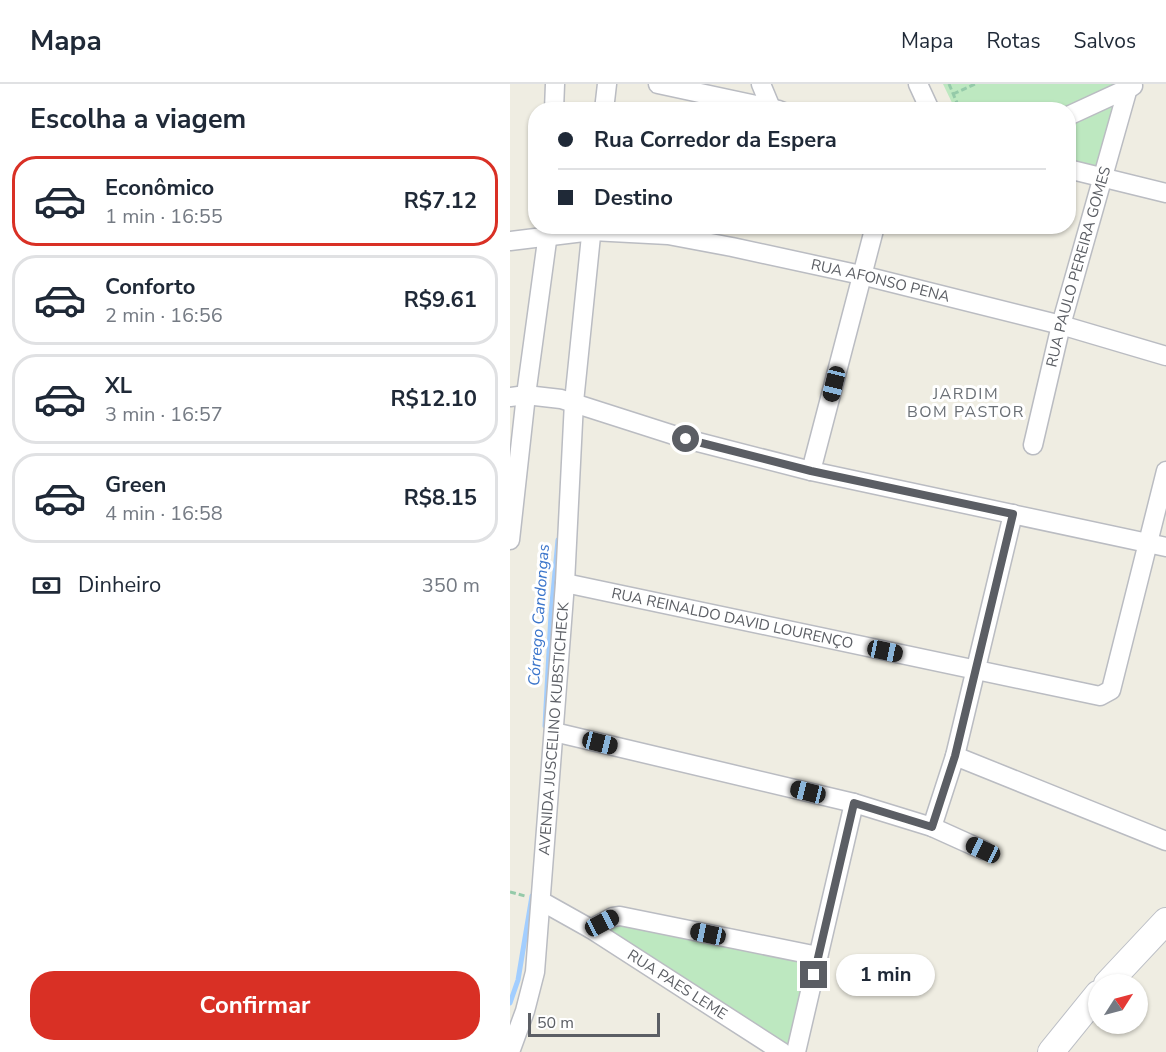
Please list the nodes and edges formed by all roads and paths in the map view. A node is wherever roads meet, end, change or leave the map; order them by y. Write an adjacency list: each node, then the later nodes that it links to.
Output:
1 (555, 84): 10 (street)
2 (607, 84): 11 (street)
3 (658, 84): 12 (street)
4 (760, 84): 13 (street)
5 (918, 84): 14 (street)
6 (949, 84): 9 (path)
7 (975, 84): 9 (path)
8 (1133, 86): 16 (street); 18 (street, RUA PAULO PEREIRA GOMES)
9 (953, 93): 15 (path)
10 (554, 102)
11 (605, 102)
12 (742, 102)
13 (771, 102)
14 (926, 102)
15 (957, 102)
16 (1076, 112)
17 (1076, 171): 18 (street)
18 (1102, 177): 19 (street); 27 (street, RUA PAULO PEREIRA GOMES)
19 (1166, 193)
20 (542, 234): 25 (street, RUA AFONSO PENA)
21 (552, 234): 29 (street)
22 (587, 234): 30 (street, AVENIDA JUSCELINO KUBSTICHECK)
23 (652, 234): 26 (street, RUA AFONSO PENA)
24 (873, 234): 26 (street)
25 (510, 240)
26 (861, 275): 27 (street, RUA AFONSO PENA); 32 (street)
27 (1061, 325): 28 (street, RUA AFONSO PENA); 31 (street, RUA PAULO PEREIRA GOMES)
28 (1166, 356)
29 (525, 396): 30 (street); 35 (street)
30 (568, 400): 32 (street); 37 (street, AVENIDA JUSCELINO KUBSTICHECK)
31 (1033, 445)
32 (811, 471): 34 (street)
33 (1166, 471): 36 (street)
34 (1013, 514): 36 (street); 38 (street)
35 (510, 540)
36 (1158, 545): 38 (street, RUA REINALDO DAVID LOURENÇO)
37 (565, 583): 38 (street, RUA REINALDO DAVID LOURENÇO); 39 (street, AVENIDA JUSCELINO KUBSTICHECK)
38 (976, 671): 40 (street)
39 (554, 732): 41 (street); 45 (street, AVENIDA JUSCELINO KUBSTICHECK)
40 (955, 756): 42 (street); 43 (street)
41 (854, 803): 42 (street); 48 (street)
42 (932, 827): 44 (street)
43 (1166, 842)
44 (983, 850)
45 (541, 901): 47 (street, RUA PAES LEME); 51 (street, AVENIDA JUSCELINO KUBSTICHECK)
46 (1166, 921): 49 (street)
47 (591, 929): 48 (street); 52 (street, RUA PAES LEME)
48 (818, 956): 53 (street)
49 (1116, 974)
50 (1088, 1006): 54 (street)
51 (510, 1052)
52 (782, 1052)
53 (796, 1052)
54 (1051, 1052)

